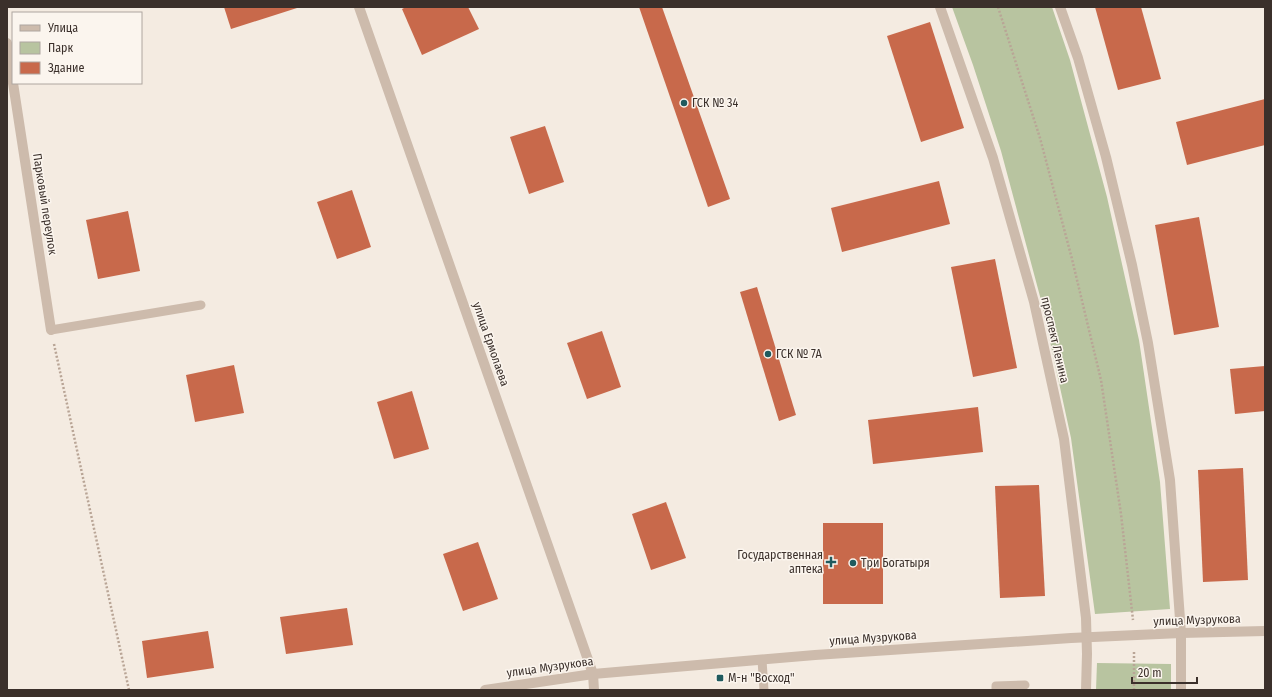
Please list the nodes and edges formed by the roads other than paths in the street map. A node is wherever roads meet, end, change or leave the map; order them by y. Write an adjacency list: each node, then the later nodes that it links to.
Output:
1 (359, 7): 13 (street, улица Ермолаева)
2 (940, 7): 11 (street, проспект Ленина)
3 (1060, 7): 10 (street)
4 (7, 43): 5 (street, Парковый переулок)
5 (12, 76)
6 (13, 84): 8 (street, Парковый переулок)
7 (201, 305): 8 (lane)
8 (51, 330)
9 (1265, 630): 10 (street, улица Музрукова)
10 (1181, 633): 11 (street, улица Музрукова); 20 (street)
11 (1086, 637): 12 (street, улица Музрукова); 19 (street, проспект Ленина)
12 (762, 660): 13 (street, улица Музрукова); 17 (lane)
13 (593, 674): 15 (street, улица Музрукова); 16 (street, улица Ермолаева)
14 (1025, 685): 18 (lane)
15 (485, 690)
16 (594, 690)
17 (764, 690)
18 (996, 690)
19 (1086, 690)
20 (1181, 690)

